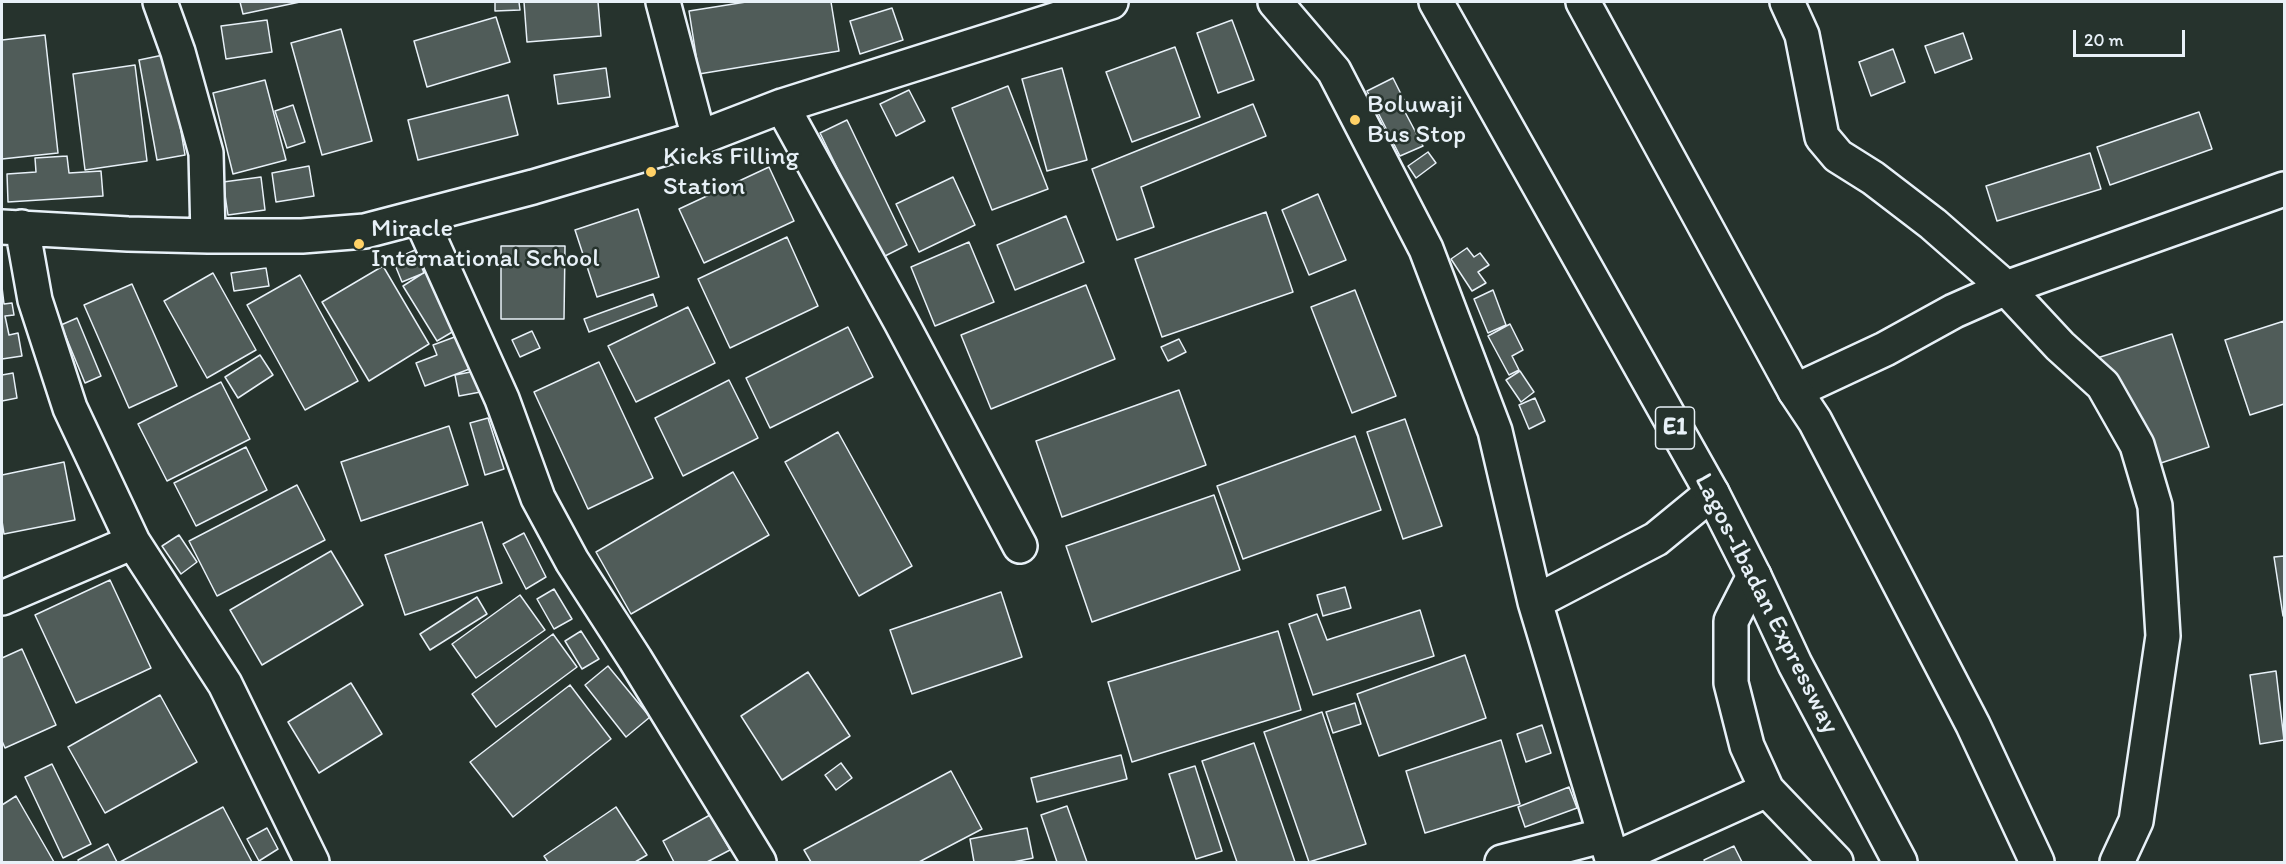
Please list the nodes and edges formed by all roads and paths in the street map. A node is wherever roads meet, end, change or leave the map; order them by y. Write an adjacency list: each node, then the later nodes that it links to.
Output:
1 (159, 2): 13 (main road)
2 (663, 2): 9 (main road)
3 (1111, 2): 8 (main road)
4 (1275, 2): 21 (main road)
5 (1436, 2): 16 (main road, Lagos-Ibadan Expressway / E1)
6 (1583, 2): 15 (main road)
7 (1787, 2): 14 (main road)
8 (782, 106): 9 (main road); 18 (main road)
9 (699, 138): 11 (main road)
10 (2284, 189): 14 (main road)
11 (420, 217): 13 (main road); 25 (main road)
12 (12, 227): 13 (main road); 17 (main road)
13 (208, 236)
14 (2006, 288): 15 (main road); 30 (main road)
15 (1795, 391): 29 (main road)
16 (1712, 493): 19 (main road, Lagos-Ibadan Expressway / E1); 21 (main road)
17 (133, 542): 20 (main road); 24 (main road)
18 (1020, 546)
19 (1754, 576): 22 (main road); 28 (main road, Lagos-Ibadan Expressway / E1)
20 (2, 598)
21 (1535, 602): 23 (main road)
22 (1767, 790): 23 (main road); 27 (main road)
23 (1610, 852): 26 (main road)
24 (312, 862)
25 (759, 862)
26 (1502, 862)
27 (1836, 862)
28 (1900, 862)
29 (2037, 862)
30 (2117, 862)

